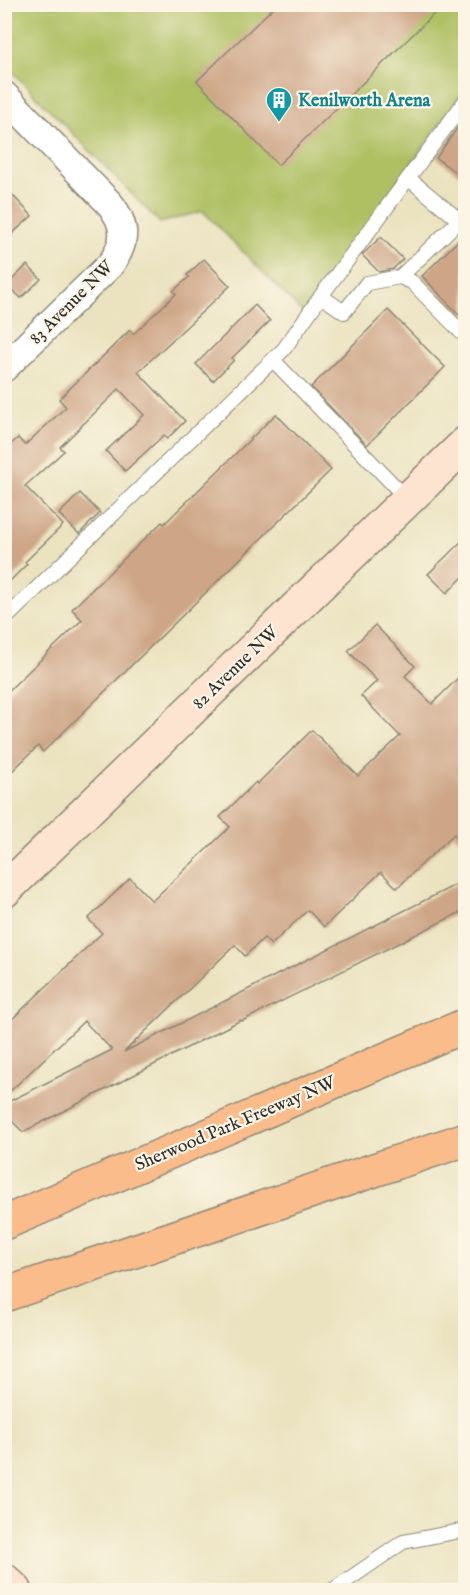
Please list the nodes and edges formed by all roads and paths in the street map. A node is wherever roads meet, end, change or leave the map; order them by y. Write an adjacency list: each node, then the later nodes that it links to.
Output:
1 (4, 95): 8 (street, 83 Avenue NW)
2 (465, 100): 3 (lane)
3 (408, 178): 4 (lane); 6 (lane)
4 (462, 217): 5 (lane)
5 (400, 278): 6 (lane); 7 (lane)
6 (321, 296): 9 (lane)
7 (465, 337)
8 (8, 359)
9 (273, 360): 11 (lane); 12 (lane)
10 (465, 443): 11 (street, 82 Avenue NW)
11 (407, 499): 13 (street, 82 Avenue NW)
12 (4, 620)
13 (4, 891)
14 (465, 1024): 16 (highway, Sherwood Park Freeway NW)
15 (465, 1139): 17 (highway)
16 (4, 1222)
17 (4, 1295)
18 (465, 1532): 21 (lane)
19 (4, 1580): 20 (street)
20 (15, 1590)
21 (333, 1590)

